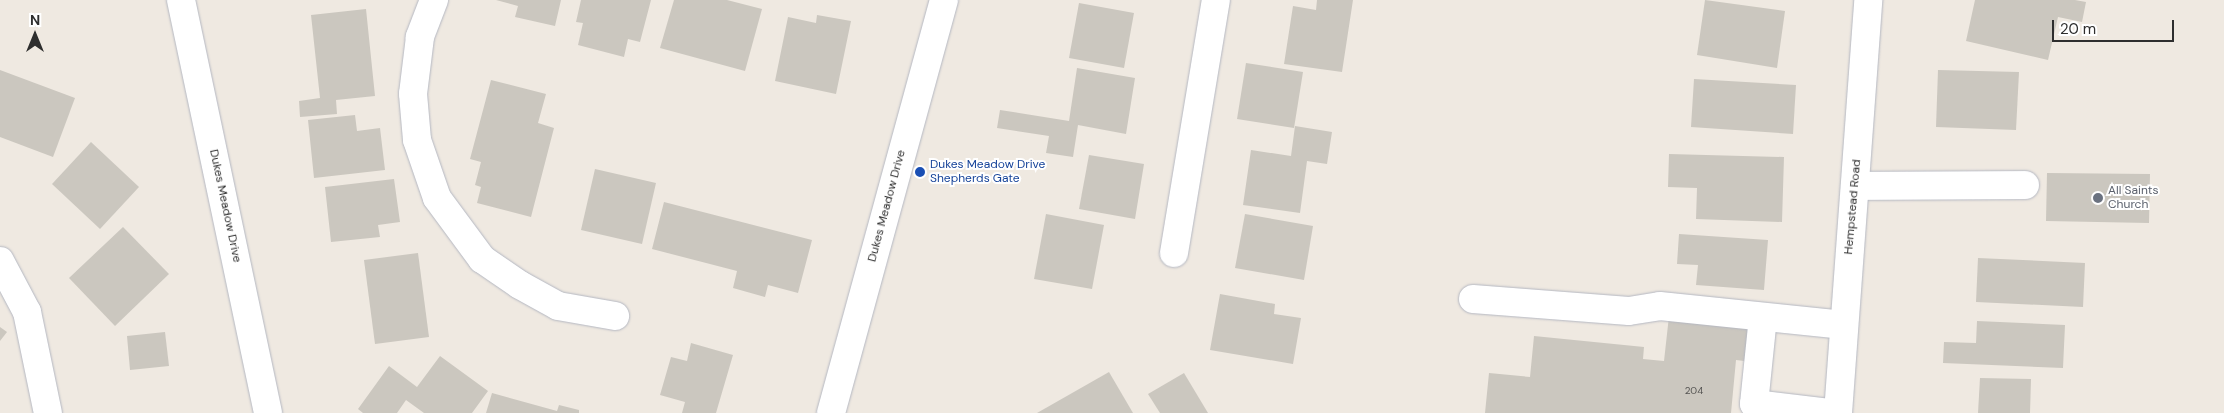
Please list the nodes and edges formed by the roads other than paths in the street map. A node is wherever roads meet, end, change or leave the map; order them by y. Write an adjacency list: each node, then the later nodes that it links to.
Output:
1 (181, 0): 15 (street, Dukes Meadow Drive)
2 (434, 0): 11 (street)
3 (944, 0): 16 (street, Dukes Meadow Drive)
4 (1216, 0): 8 (street)
5 (1868, 0): 7 (street, Hempstead Road)
6 (2025, 185): 7 (street)
7 (1856, 186): 13 (street, Hempstead Road)
8 (1174, 253)
9 (0, 261): 14 (street)
10 (1473, 299): 12 (street)
11 (616, 316)
12 (1764, 317): 13 (street); 17 (street)
13 (1844, 325): 18 (street, Hempstead Road)
14 (48, 413)
15 (268, 413)
16 (831, 413)
17 (1831, 413)
18 (1838, 413)

